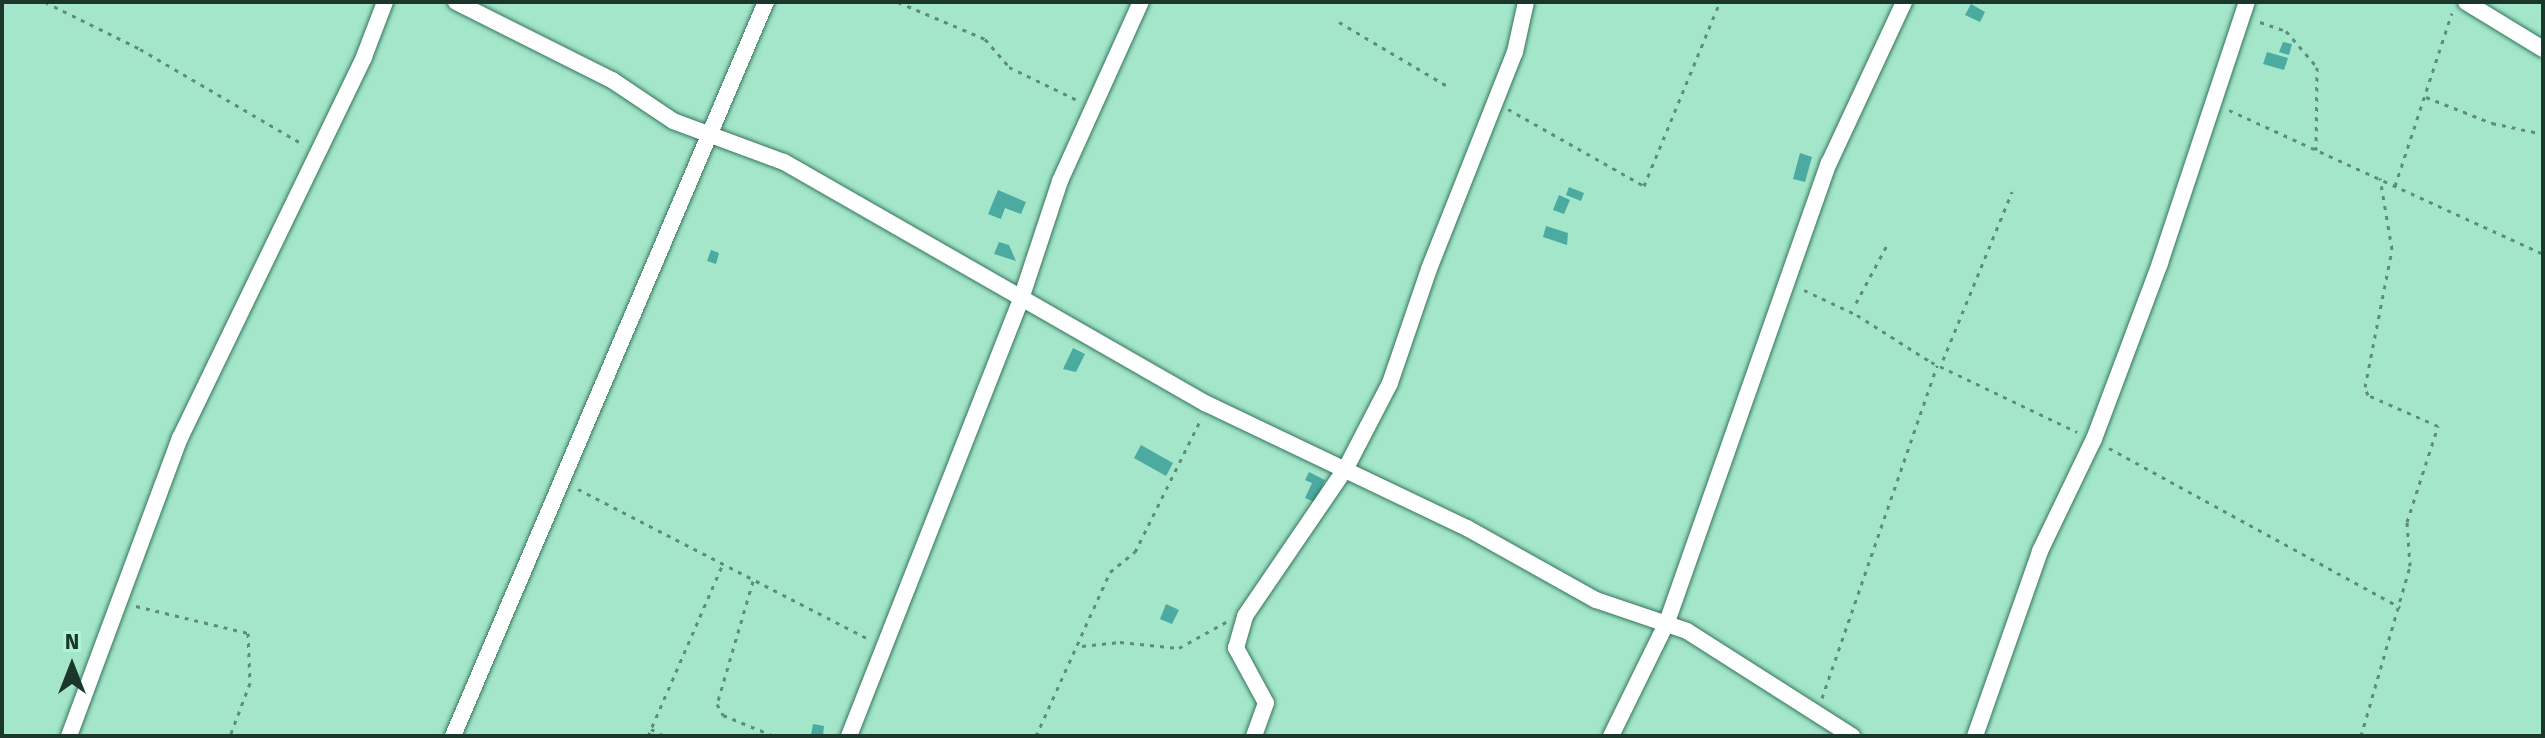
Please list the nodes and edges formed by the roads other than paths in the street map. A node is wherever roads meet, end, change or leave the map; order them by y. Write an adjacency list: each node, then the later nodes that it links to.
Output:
1 (385, 2): 14 (street)
2 (456, 2): 10 (street)
3 (766, 2): 10 (street)
4 (1141, 2): 11 (street)
5 (1526, 2): 12 (street)
6 (1904, 2): 13 (street)
7 (2466, 2): 9 (street)
8 (2244, 10): 20 (street)
9 (2543, 49)
10 (712, 139): 11 (street); 15 (street)
11 (1021, 299): 12 (street); 16 (street)
12 (1346, 468): 13 (street); 17 (street)
13 (1667, 622): 18 (street); 19 (street)
14 (69, 736)
15 (453, 736)
16 (849, 736)
17 (1254, 736)
18 (1611, 736)
19 (1852, 736)
20 (1975, 736)

